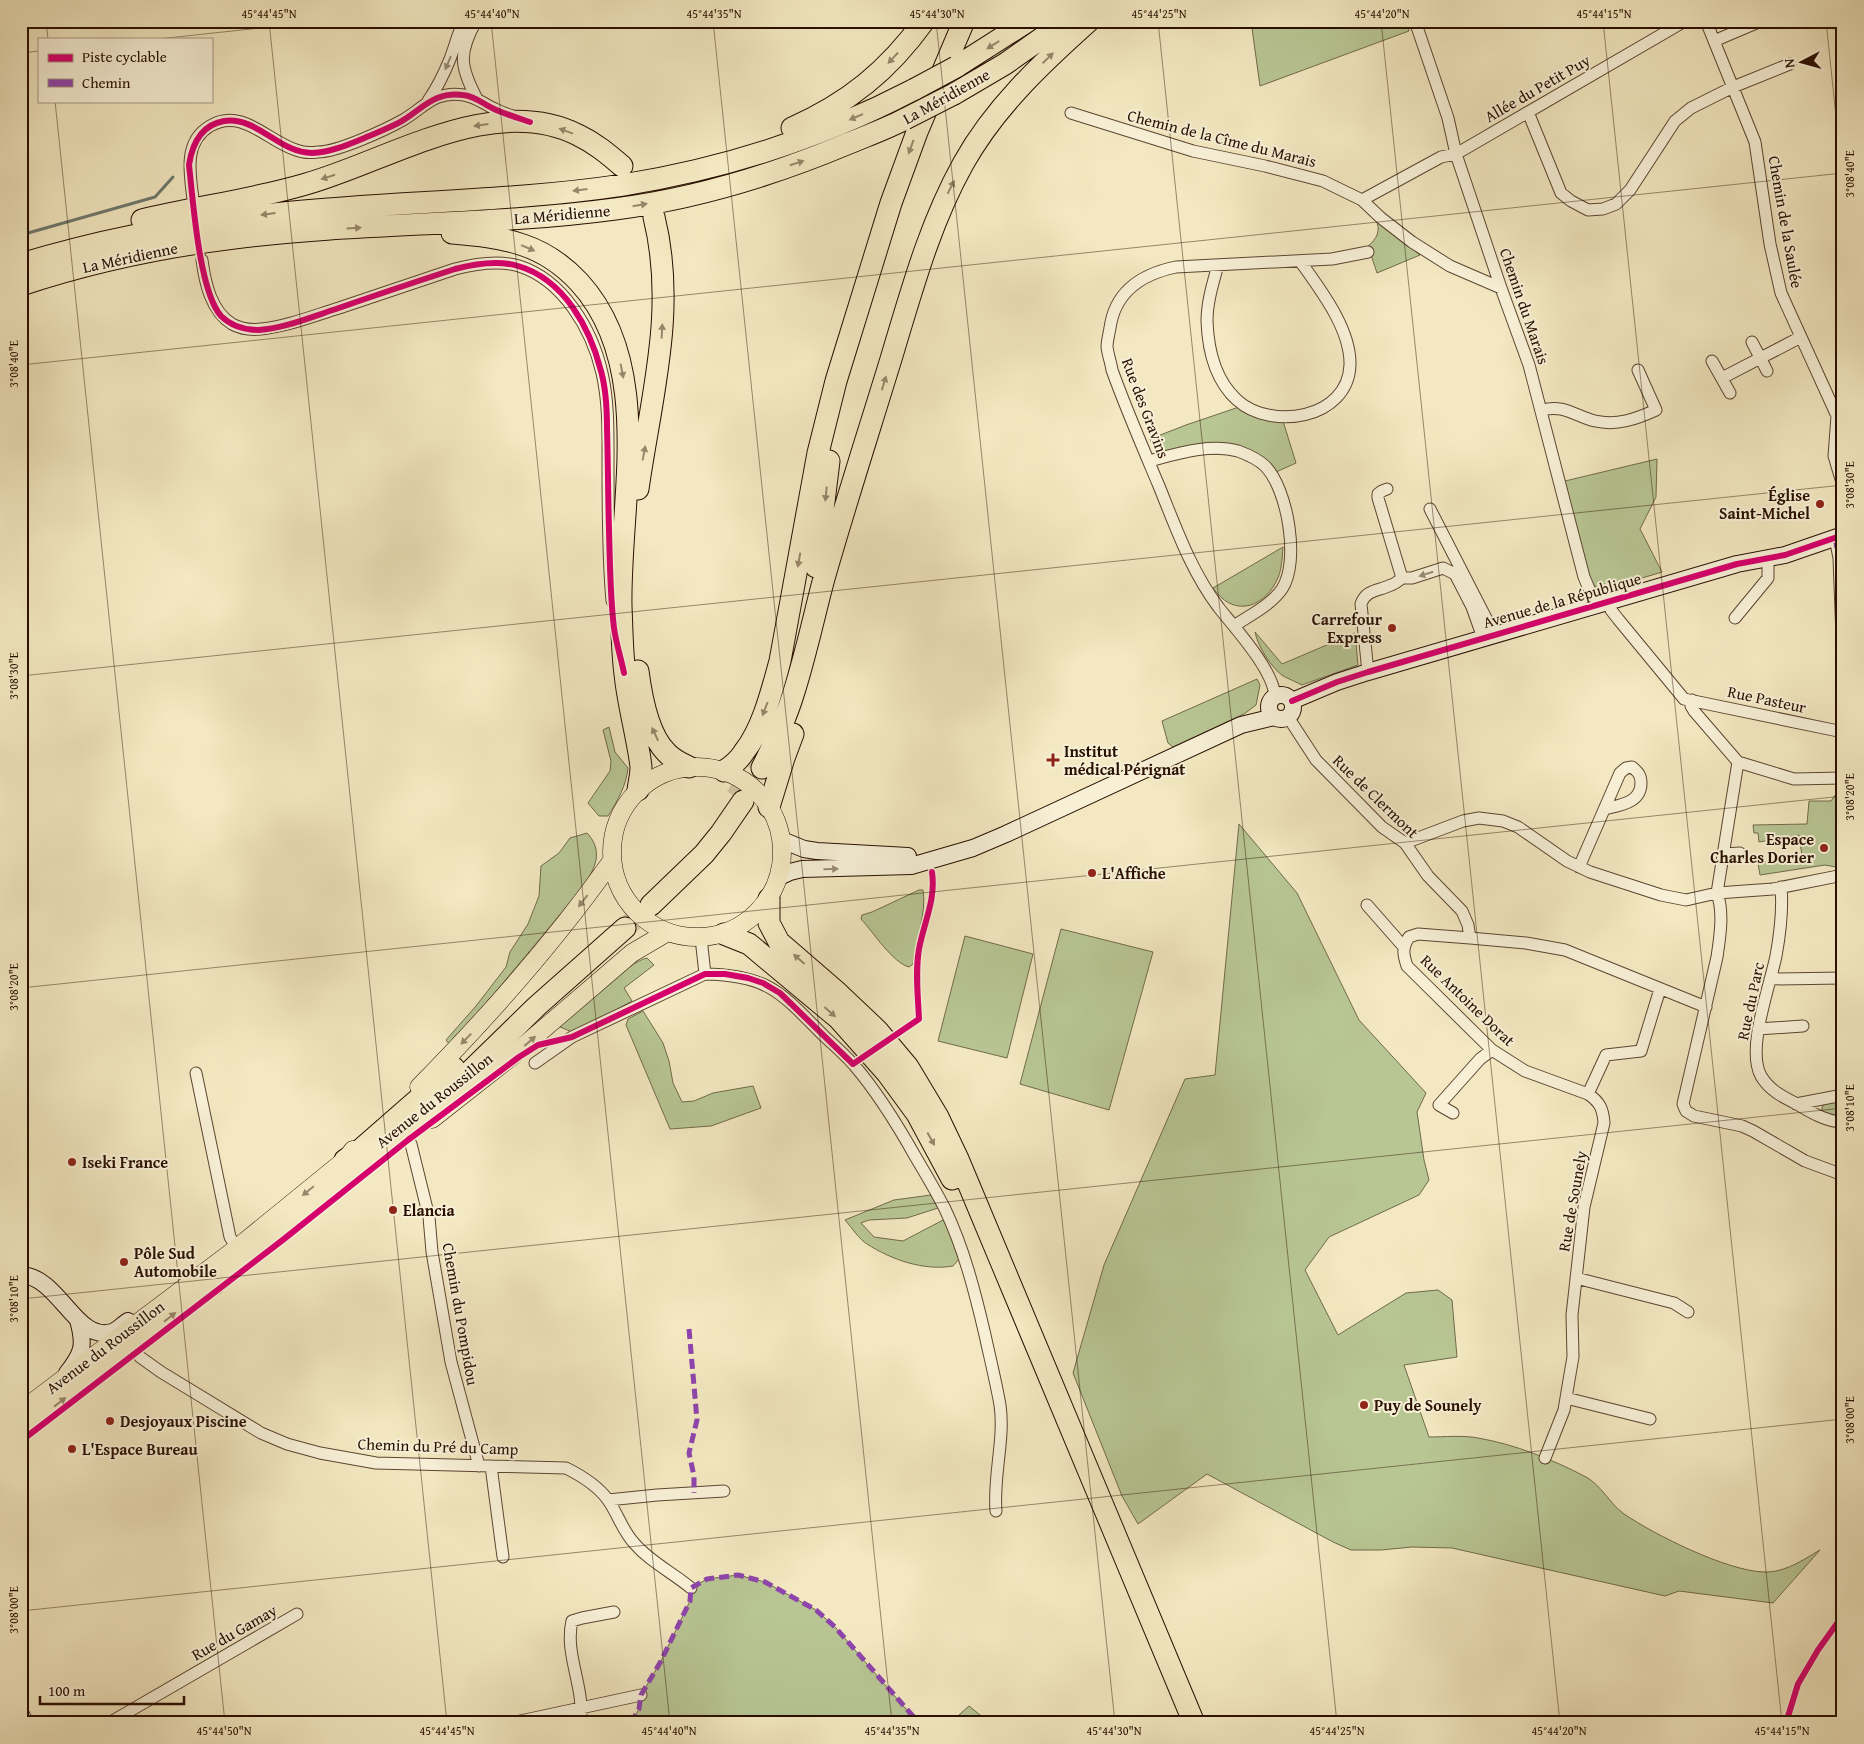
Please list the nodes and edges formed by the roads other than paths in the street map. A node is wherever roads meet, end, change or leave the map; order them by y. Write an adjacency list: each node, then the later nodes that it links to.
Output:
1 (464, 21): 16 (street, one-way to 16)
2 (476, 21): 15 (street)
3 (924, 21): 22 (highway, one-way to 22)
4 (964, 21): 35 (highway, one-way to 35)
5 (1028, 21): 22 (highway, La Méridienne, one-way to 22, bridge)
6 (1066, 21): 26 (highway, La Méridienne, one-way to 6, bridge)
7 (1089, 21): 45 (highway, one-way to 7)
8 (1415, 21): 20 (street, Chemin du Marais)
9 (1685, 21): 17 (street, Allée du Petit Puy)
10 (1706, 21): 12 (street, Chemin de la Saulée)
11 (1761, 21): 12 (street)
12 (1714, 40): 14 (street, Chemin de la Saulée)
13 (1790, 64): 14 (street)
14 (1733, 88): 17 (street); 36 (street, Chemin de la Saulée)
15 (477, 99): 16 (street); 19 (street)
16 (428, 102): 23 (street)
17 (1528, 112): 20 (street, Allée du Petit Puy)
18 (1071, 113): 24 (street, Chemin de la Cîme du Marais)
19 (530, 122): 21 (highway, one-way to 19); 28 (highway, one-way to 28)
20 (1456, 154): 24 (street); 34 (street, Chemin du Marais)
21 (622, 166)
22 (696, 170): 28 (highway, La Méridienne, one-way to 28)
23 (193, 199)
24 (1362, 200): 34 (street, Chemin de la Cîme du Marais)
25 (654, 217): 64 (highway, one-way to 25)
26 (382, 226): 33 (highway, La Méridienne, one-way to 26); 58 (highway, one-way to 58)
27 (1368, 252): 30 (street, Rue des Gravins)
28 (56, 254): 31 (highway, La Méridienne)
29 (202, 260): 58 (street)
30 (1300, 261): 32 (street, Rue des Gravins); 32 (street)
31 (21, 264)
32 (1218, 265): 46 (street, Rue des Gravins)
33 (21, 285)
34 (1501, 288): 44 (street, Chemin du Marais)
35 (863, 292): 45 (highway, one-way to 45); 65 (highway, one-way to 65)
36 (1801, 337): 38 (street); 47 (street, Chemin de la Saulée)
37 (1752, 342): 38 (street)
38 (1760, 358): 41 (street); 42 (street)
39 (1712, 361): 42 (street)
40 (1638, 370): 44 (street)
41 (1767, 371)
42 (1722, 378): 43 (street)
43 (1730, 393)
44 (1542, 410): 53 (street, Chemin du Marais)
45 (870, 430): 69 (highway)
46 (1148, 461): 55 (street, Rue des Gravins); 55 (street)
47 (1843, 486)
48 (1387, 489): 52 (street)
49 (1430, 509): 56 (street)
50 (1839, 537): 51 (street, Avenue de la République); 57 (street)
51 (1768, 558): 53 (street, Avenue de la République); 54 (street)
52 (1402, 578): 56 (street, one-way to 52); 59 (street)
53 (1602, 603): 56 (street, Avenue de la République); 60 (street, Chemin du Marais)
54 (1735, 618)
55 (1234, 626): 61 (street, Rue des Gravins)
56 (1488, 636): 59 (street, Avenue de la République)
57 (1843, 663)
58 (624, 672): 67 (highway)
59 (1368, 672): 61 (street, Avenue de la République)
60 (1688, 700): 62 (street, Rue Pasteur); 63 (street, Chemin du Marais)
61 (1277, 709): 72 (street, Rue de Clermont); 75 (street)
62 (1843, 732)
63 (1738, 762): 66 (street); 74 (street)
64 (689, 767): 65 (main road); 67 (main road)
65 (724, 771): 69 (main road)
66 (1843, 778)
67 (638, 790): 76 (main road)
68 (740, 799): 83 (highway)
69 (770, 808): 71 (main road)
70 (1605, 809): 77 (street)
71 (782, 840): 75 (street); 79 (main road)
72 (1405, 843): 77 (street); 88 (street, Rue de Clermont)
73 (1740, 853): 74 (street)
74 (1723, 854): 81 (street)
75 (930, 860): 79 (street, one-way to 75)
76 (611, 862): 85 (main road); 106 (main road, Avenue du Roussillon, one-way to 106)
77 (1579, 867): 81 (street)
78 (1843, 875): 80 (street)
79 (779, 877): 82 (main road)
80 (1781, 887): 81 (street); 92 (street, Rue du Parc)
81 (1717, 894): 94 (street)
82 (769, 899): 86 (main road); 137 (highway, one-way to 82)
83 (648, 902)
84 (1366, 905): 89 (street)
85 (666, 933): 87 (main road); 105 (main road, Avenue du Roussillon, one-way to 85)
86 (724, 934): 87 (main road); 136 (highway, one-way to 136)
87 (701, 938): 90 (street)
88 (1470, 938): 89 (street, Rue Antoine Dorat); 93 (street)
89 (1403, 946): 97 (street, Rue Antoine Dorat)
90 (705, 974): 98 (street); 124 (street)
91 (1843, 978): 92 (street)
92 (1770, 979): 96 (street, Rue du Parc)
93 (1660, 989): 94 (street); 100 (street)
94 (1706, 1008): 107 (street)
95 (1803, 1026): 96 (street)
96 (1758, 1029): 102 (street, Rue du Parc)
97 (1492, 1050): 100 (street, Rue Antoine Dorat); 103 (street)
98 (535, 1063)
99 (196, 1073): 108 (street)
100 (1588, 1094): 110 (street, Rue de Sounely)
101 (1843, 1095): 102 (street)
102 (1796, 1104): 104 (street, Rue du Parc)
103 (1453, 1113)
104 (1843, 1122)
105 (407, 1138): 111 (main road, Avenue du Roussillon); 121 (street, Chemin du Pompidou)
106 (345, 1160): 108 (main road, Avenue du Roussillon, one-way to 108); 111 (highway)
107 (1843, 1175)
108 (236, 1248): 111 (main road, Avenue du Roussillon)
109 (21, 1275): 113 (street)
110 (1576, 1278): 112 (street); 116 (street, Rue de Sounely)
111 (206, 1280): 113 (street); 114 (main road, Avenue du Roussillon, one-way to 111); 115 (main road, Avenue du Roussillon)
112 (1688, 1312)
113 (78, 1320): 115 (street)
114 (132, 1347): 119 (main road, Avenue du Roussillon, one-way to 114); 121 (street, Chemin du Pré du Camp)
115 (58, 1383): 117 (main road, Avenue du Roussillon)
116 (1566, 1398): 118 (street); 120 (street, Rue de Sounely)
117 (21, 1411)
118 (1650, 1419)
119 (21, 1432)
120 (1546, 1458)
121 (485, 1466): 123 (street, Chemin du Pré du Camp); 125 (street, Chemin du Pompidou)
122 (724, 1491): 123 (street)
123 (608, 1500): 126 (street, Chemin du Pré du Camp)
124 (996, 1511)
125 (503, 1556)
126 (691, 1588)
127 (614, 1612): 130 (street)
128 (296, 1614): 133 (street, Rue du Gamay)
129 (641, 1696): 130 (street)
130 (582, 1708): 134 (street); 135 (street)
131 (21, 1709): 132 (street)
132 (28, 1723)
133 (109, 1723)
134 (511, 1723)
135 (580, 1723)
136 (1181, 1723)
137 (1194, 1723)

